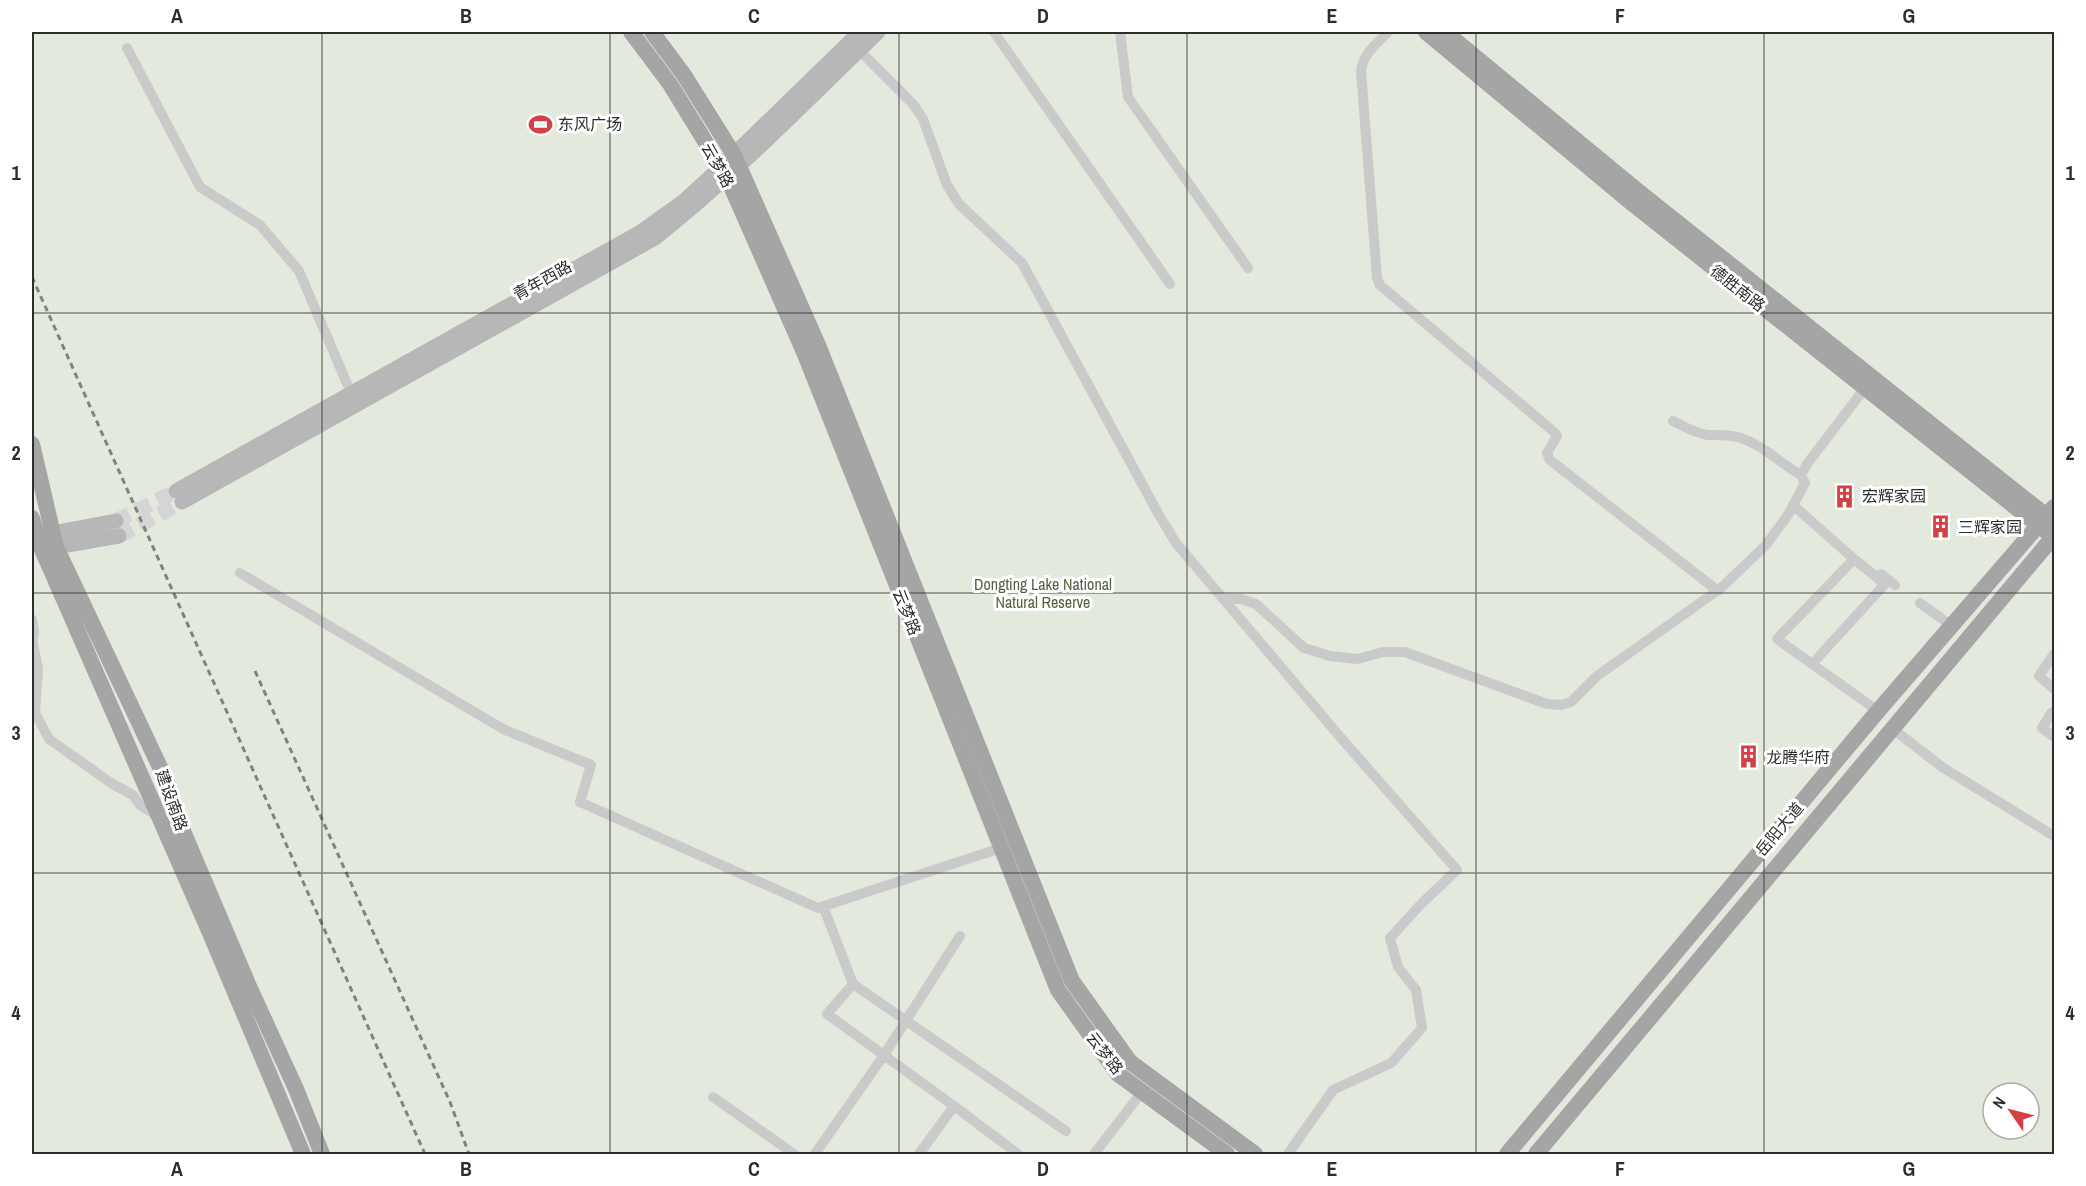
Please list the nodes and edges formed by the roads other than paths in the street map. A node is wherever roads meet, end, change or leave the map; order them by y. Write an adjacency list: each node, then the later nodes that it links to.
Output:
1 (631, 32): 12 (main road, 云梦路)
2 (652, 32): 12 (main road)
3 (860, 32): 12 (main road, 青年西路)
4 (878, 32): 11 (main road, 青年西路)
5 (994, 32): 14 (street)
6 (1120, 32): 13 (street)
7 (1388, 32): 27 (street)
8 (1426, 32): 15 (main road, 德胜南路)
9 (1445, 32): 21 (main road, 德胜南路)
10 (128, 48): 16 (street)
11 (859, 50): 12 (main road, 青年西路); 28 (street)
12 (731, 166): 16 (main road, 青年西路); 16 (main road, 青年西路); 42 (main road, 云梦路); 60 (main road)
13 (1248, 268)
14 (1170, 284)
15 (1865, 388): 19 (street); 21 (main road, 德胜南路)
16 (351, 393)
17 (1673, 421): 19 (street)
18 (32, 444): 23 (main road, 建设南路)
19 (1801, 475): 20 (street)
20 (1793, 506): 24 (street); 26 (street); 27 (street)
21 (2051, 526): 31 (main road, 岳阳大道); 38 (main road, 岳阳大道)
22 (117, 529): 23 (main road)
23 (40, 536): 40 (main road, 建设南路); 53 (main road, 建设南路)
24 (1854, 559): 34 (street); 34 (street)
25 (240, 573): 43 (street)
26 (1895, 585)
27 (1718, 591): 28 (street)
28 (1224, 599): 61 (street)
29 (1920, 603): 31 (street)
30 (32, 620): 32 (street)
31 (1952, 626): 36 (main road, 岳阳大道)
32 (32, 644): 40 (street)
33 (2055, 654): 35 (street)
34 (1812, 664): 36 (street)
35 (2055, 689)
36 (1878, 711): 62 (main road, 岳阳大道)
37 (2055, 714): 39 (street)
38 (1893, 729): 41 (street); 63 (main road, 岳阳大道)
39 (2055, 736)
40 (159, 818): 52 (main road, 建设南路)
41 (2055, 836)
42 (1001, 848): 43 (street); 48 (main road, 云梦路)
43 (824, 906): 45 (street)
44 (960, 936): 46 (street)
45 (853, 984): 46 (street); 47 (street)
46 (906, 1020): 47 (street); 51 (street)
47 (884, 1055): 50 (street); 55 (street)
48 (1142, 1092): 58 (street); 59 (main road, 云梦路)
49 (713, 1097): 54 (street)
50 (954, 1106): 56 (street); 57 (street)
51 (1066, 1131)
52 (303, 1155)
53 (322, 1155)
54 (794, 1155)
55 (814, 1155)
56 (919, 1155)
57 (1018, 1155)
58 (1094, 1155)
59 (1227, 1155)
60 (1255, 1155)
61 (1288, 1155)
62 (1507, 1155)
63 (1536, 1155)

